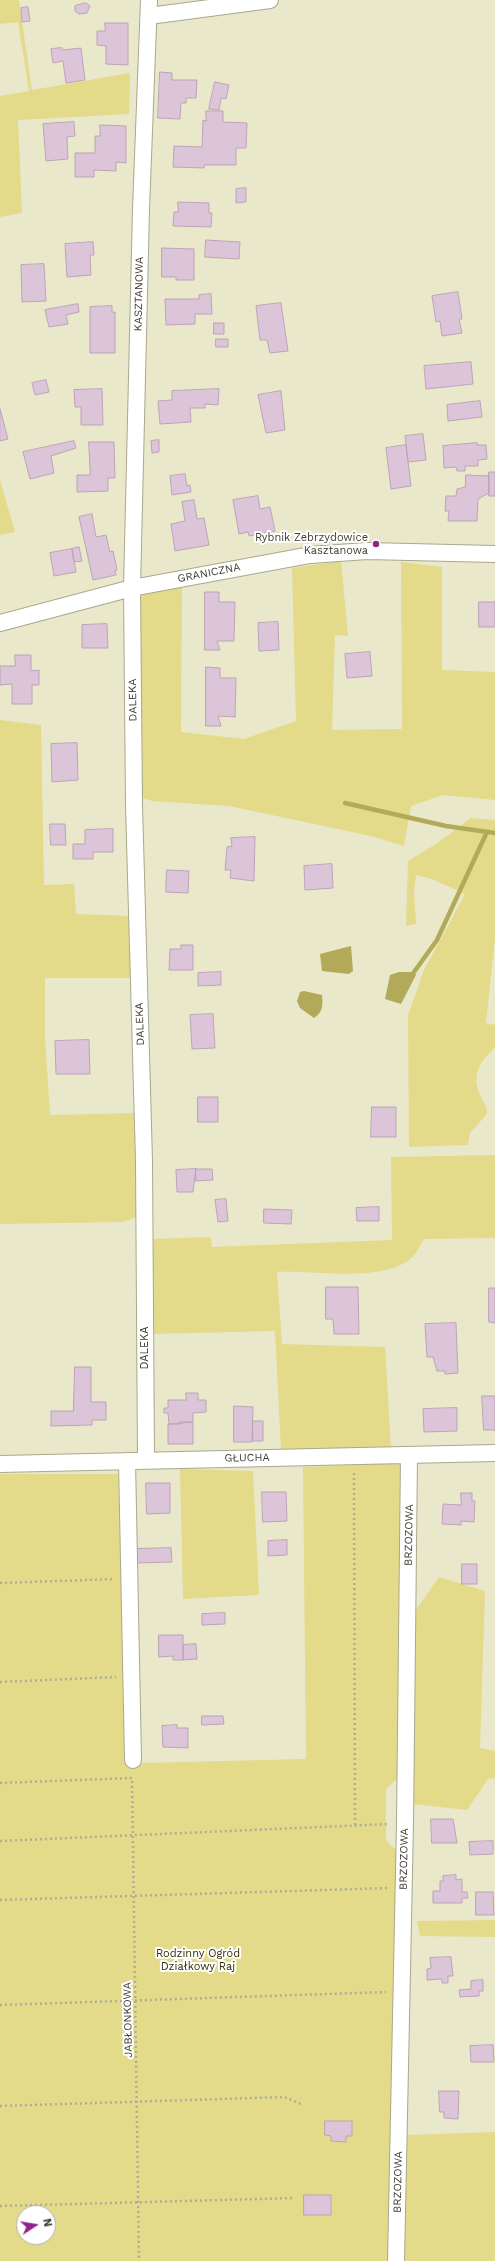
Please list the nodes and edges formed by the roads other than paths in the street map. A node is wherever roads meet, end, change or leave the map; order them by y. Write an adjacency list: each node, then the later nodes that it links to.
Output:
1 (149, 0): 3 (street, KASZTANOWA)
2 (270, 0): 3 (street)
3 (149, 16): 5 (street, KASZTANOWA)
4 (495, 554): 5 (street, GRANICZNA)
5 (132, 588): 6 (street, GRANICZNA); 9 (street, DALEKA)
6 (0, 622)
7 (495, 1453): 8 (street, GŁUCHA)
8 (409, 1456): 9 (street, GŁUCHA); 13 (street, BRZOZOWA)
9 (146, 1460): 10 (street, GŁUCHA)
10 (128, 1461): 11 (street, GŁUCHA); 12 (street)
11 (0, 1464)
12 (129, 1765)
13 (396, 2261)

